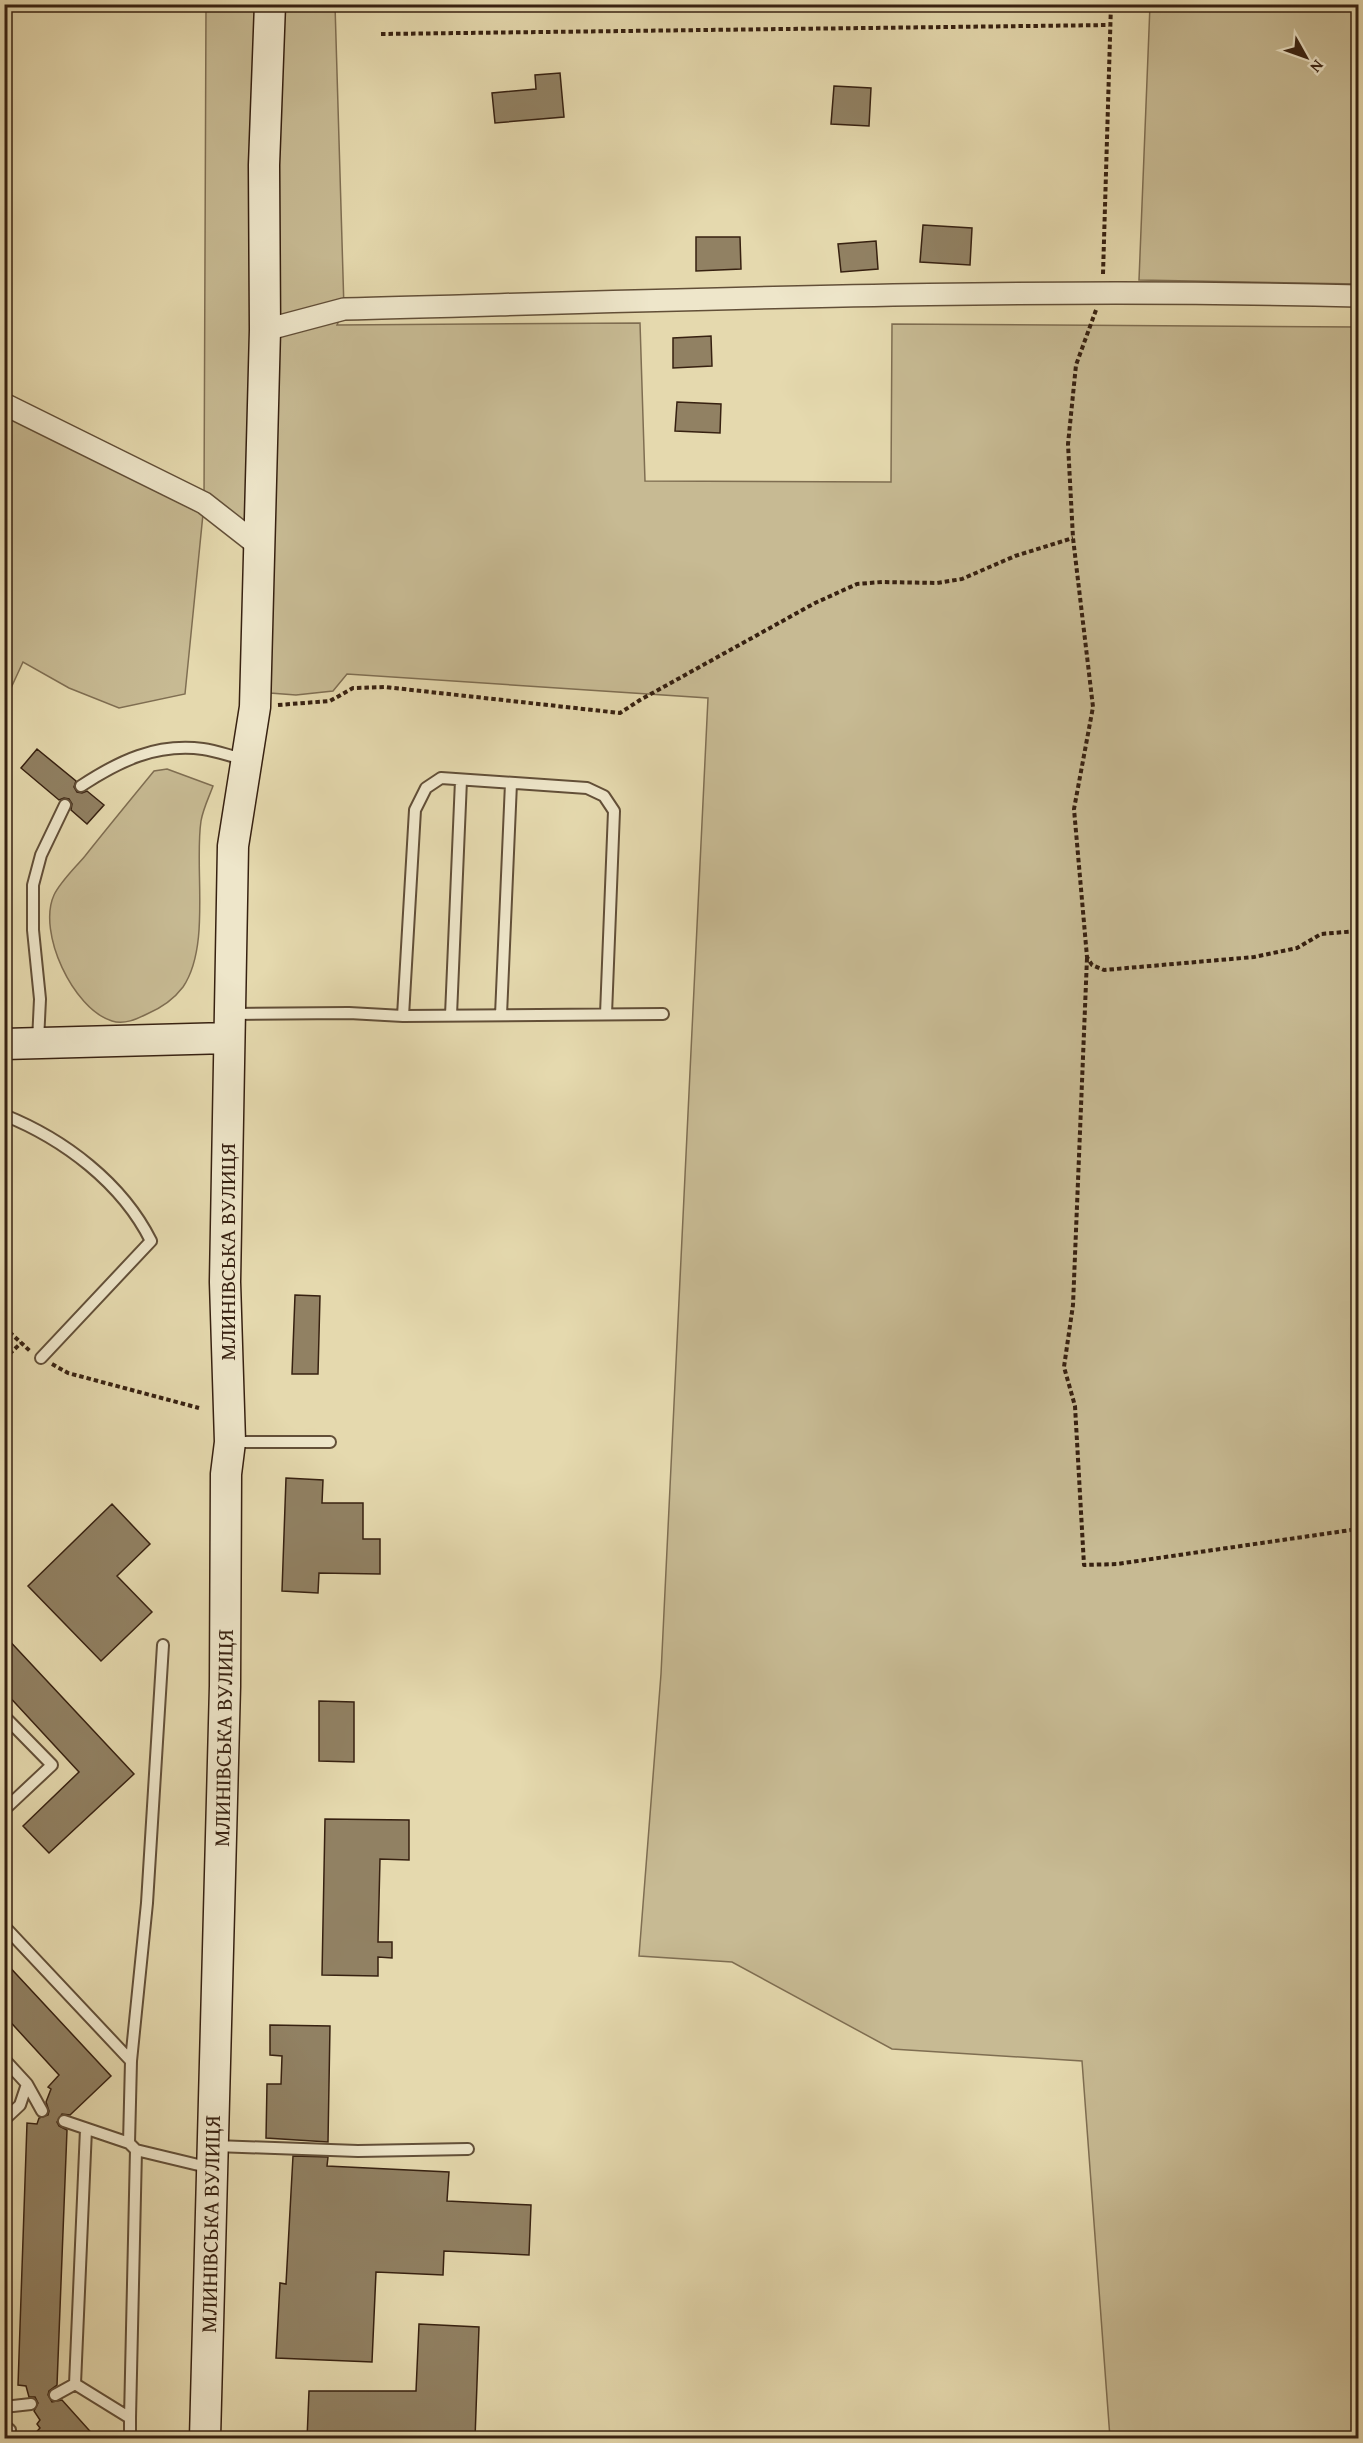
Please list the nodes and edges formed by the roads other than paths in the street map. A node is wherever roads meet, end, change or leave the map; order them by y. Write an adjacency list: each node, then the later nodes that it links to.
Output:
1 (270, 4): 3 (main road, МЛИНІВСЬКА ВУЛИЦЯ)
2 (1359, 296): 3 (street)
3 (266, 330): 5 (main road, МЛИНІВСЬКА ВУЛИЦЯ)
4 (4, 404): 5 (street)
5 (259, 546): 6 (main road, МЛИНІВСЬКА ВУЛИЦЯ)
6 (247, 760): 9 (lane); 16 (main road, МЛИНІВСЬКА ВУЛИЦЯ)
7 (461, 780): 8 (lane); 14 (lane); 15 (lane)
8 (511, 783): 11 (lane); 13 (lane)
9 (81, 786)
10 (65, 805): 17 (lane)
11 (606, 1014): 12 (lane); 13 (lane)
12 (663, 1014)
13 (501, 1015): 15 (lane)
14 (403, 1016): 15 (lane); 16 (lane)
15 (450, 1016)
16 (228, 1026): 17 (main road); 21 (main road, МЛИНІВСЬКА ВУЛИЦЯ)
17 (38, 1043): 18 (main road)
18 (4, 1044)
19 (4, 1115): 20 (lane)
20 (41, 1358)
21 (230, 1442): 22 (lane); 36 (main road, МЛИНІВСЬКА ВУЛИЦЯ)
22 (330, 1442)
23 (163, 1645): 28 (lane)
24 (4, 1716): 25 (lane)
25 (4, 1810)
26 (4, 1926): 28 (lane)
27 (4, 2059): 29 (lane)
28 (131, 2061): 34 (lane)
29 (27, 2084): 30 (lane); 31 (lane)
30 (42, 2111)
31 (4, 2120)
32 (64, 2121): 33 (lane)
33 (86, 2129): 34 (lane); 37 (lane)
34 (133, 2147): 36 (lane); 41 (lane)
35 (468, 2149): 36 (lane)
36 (212, 2157): 43 (main road, МЛИНІВСЬКА ВУЛИЦЯ)
37 (75, 2384): 38 (lane); 41 (lane)
38 (55, 2395)
39 (31, 2404): 40 (lane)
40 (4, 2407)
41 (130, 2418): 42 (lane)
42 (130, 2439)
43 (205, 2439)

